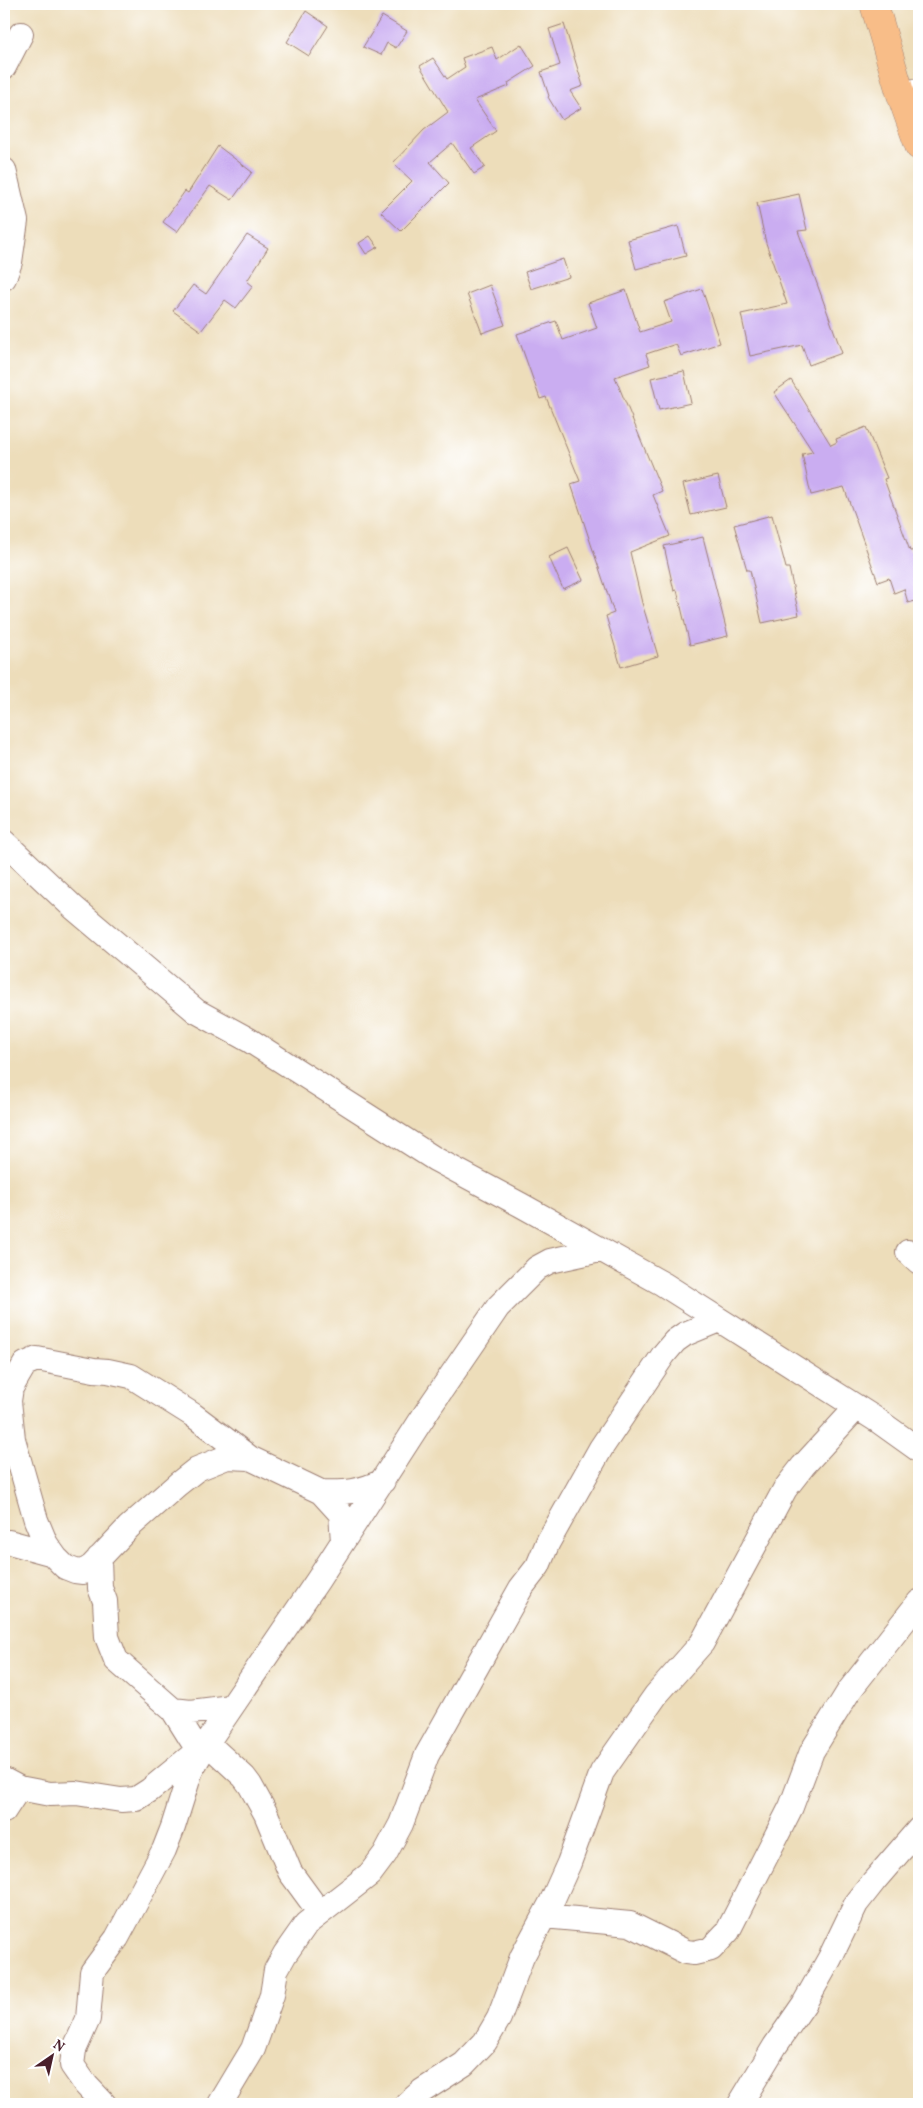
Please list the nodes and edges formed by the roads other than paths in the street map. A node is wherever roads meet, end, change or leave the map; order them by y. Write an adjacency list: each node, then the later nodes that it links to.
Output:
1 (874, 4): 4 (main road)
2 (21, 34): 3 (street)
3 (4, 67)
4 (910, 91): 5 (main road)
5 (919, 144)
6 (4, 170): 7 (street)
7 (4, 278)
8 (4, 842): 9 (street)
9 (600, 1250): 10 (street); 14 (street)
10 (719, 1320): 11 (street); 27 (street)
11 (857, 1407): 12 (street); 28 (street)
12 (919, 1450)
13 (250, 1458): 15 (street); 18 (street); 19 (street)
14 (383, 1481): 15 (street); 16 (street)
15 (321, 1492): 16 (street)
16 (343, 1541): 21 (street)
17 (4, 1543): 18 (street)
18 (53, 1554): 19 (street)
19 (91, 1565): 22 (street)
20 (919, 1602): 28 (street)
21 (231, 1707): 22 (street); 23 (street)
22 (172, 1710): 23 (street)
23 (202, 1746): 24 (street); 27 (street); 29 (street)
24 (11, 1784): 25 (street)
25 (4, 1811)
26 (919, 1829): 32 (street)
27 (311, 1912): 30 (street)
28 (544, 1916): 31 (street)
29 (104, 2104)
30 (220, 2104)
31 (407, 2104)
32 (740, 2104)

